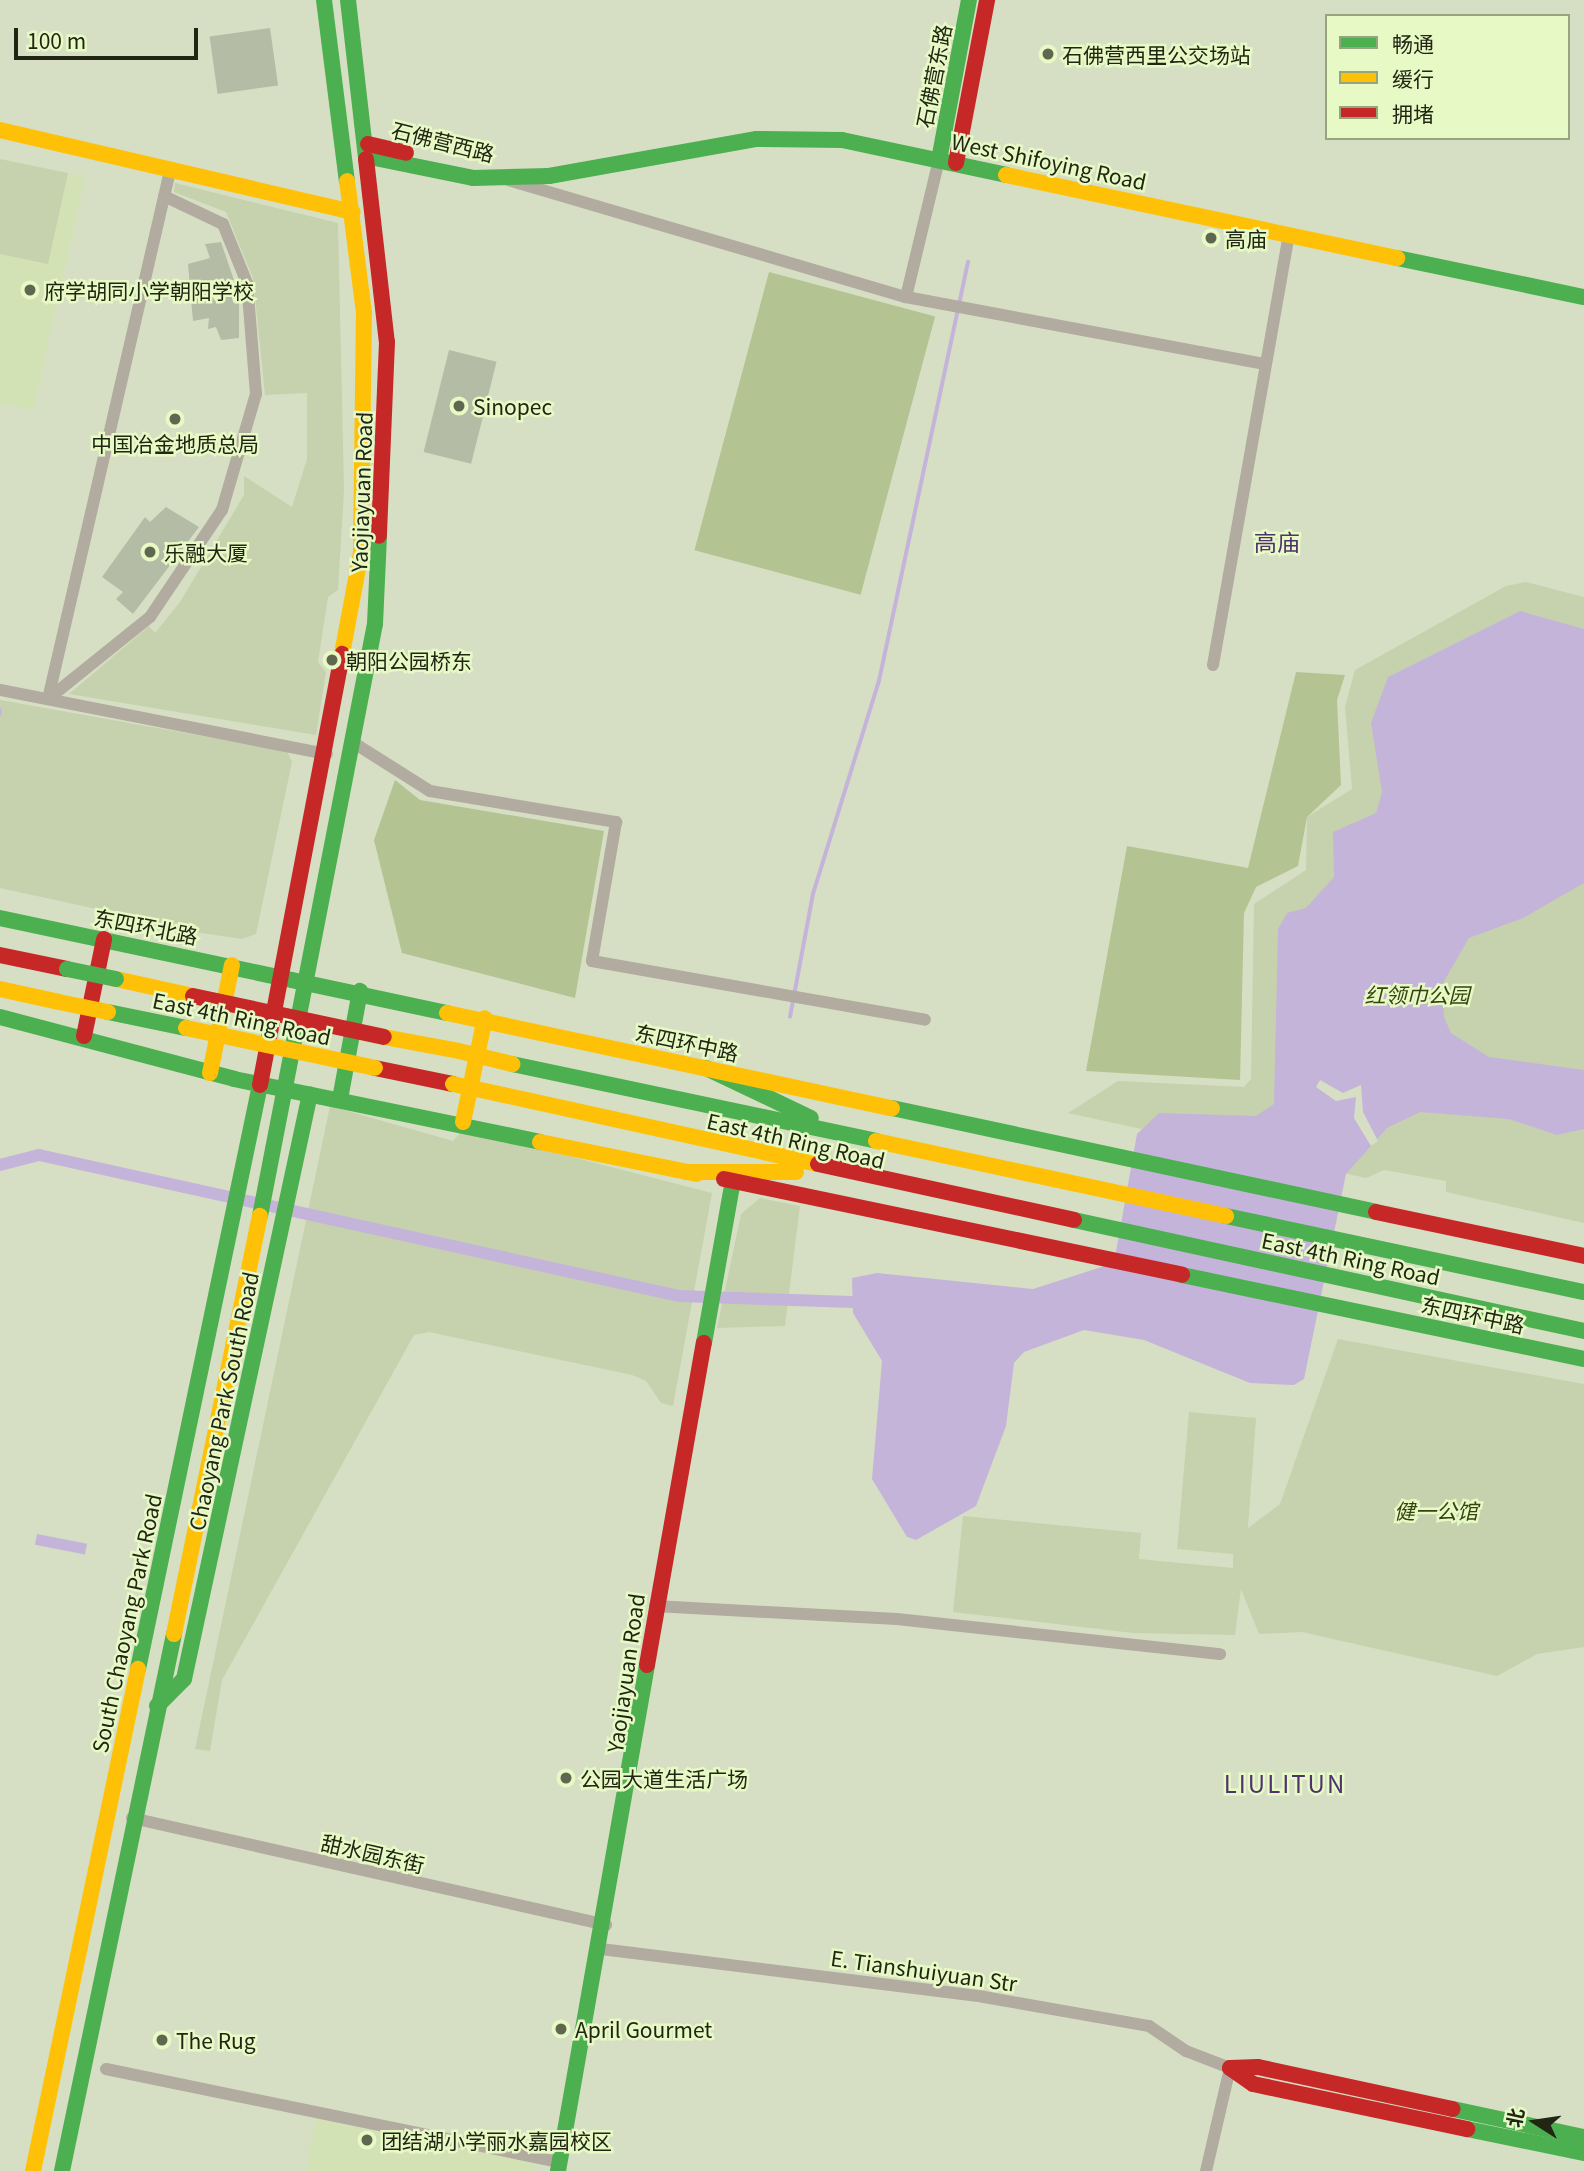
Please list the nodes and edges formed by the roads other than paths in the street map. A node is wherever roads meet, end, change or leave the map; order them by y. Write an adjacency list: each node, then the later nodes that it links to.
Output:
1 (324, 0): 12 (main road, Yaojiayuan Road)
2 (348, 0): 6 (main road, Yaojiayuan Road)
3 (969, 0): 7 (main road, 石佛营东路)
4 (987, 0): 8 (main road, 石佛营东路)
5 (0, 130): 9 (main road)
6 (369, 150): 10 (main road, 石佛营西路); 20 (main road, Yaojiayuan Road)
7 (939, 160): 8 (main road, West Shifoying Road); 10 (main road, West Shifoying Road); 14 (street)
8 (956, 163): 13 (main road, West Shifoying Road)
9 (170, 170): 11 (street); 12 (main road)
10 (501, 178): 14 (street)
11 (164, 196): 19 (street); 19 (street)
12 (353, 212): 21 (main road, Yaojiayuan Road)
13 (1289, 234): 15 (main road, West Shifoying Road); 16 (street)
14 (906, 297): 16 (street)
15 (1584, 297)
16 (1264, 364): 17 (street)
17 (1213, 665)
18 (0, 690): 19 (street)
19 (48, 699): 21 (street)
20 (354, 743): 27 (main road, Yaojiayuan Road); 32 (street)
21 (327, 754): 26 (main road, Yaojiayuan Road)
22 (0, 918): 23 (main road, 东四环北路)
23 (104, 939): 25 (main road, 东四环北路); 33 (main road)
24 (0, 955): 41 (main road, East 4th Ring Road, bridge)
25 (232, 965): 26 (main road, 东四环北路); 35 (main road)
26 (284, 977): 27 (main road, 东四环北路); 36 (main road, Yaojiayuan Road)
27 (309, 982): 29 (main road, 东四环中路); 37 (main road, Yaojiayuan Road)
28 (0, 989): 43 (main road, East 4th Ring Road, bridge)
29 (360, 991): 31 (main road, 东四环中路); 39 (main road)
30 (0, 1017): 33 (main road)
31 (485, 1018): 34 (main road, 东四环中路); 40 (main road)
32 (925, 1020)
33 (84, 1036): 35 (main road)
34 (706, 1068): 41 (main road); 45 (main road, 东四环中路)
35 (210, 1073): 36 (main road)
36 (261, 1084): 37 (main road); 60 (main road, South Chaoyang Park Road)
37 (287, 1090): 38 (main road); 51 (main road)
38 (310, 1094): 39 (main road); 51 (main road, Chaoyang Park South Road)
39 (340, 1099): 40 (main road)
40 (463, 1122): 42 (main road)
41 (845, 1134): 46 (main road, East 4th Ring Road)
42 (686, 1172): 43 (main road); 44 (main road)
43 (838, 1172): 47 (main road, East 4th Ring Road)
44 (733, 1180): 48 (main road, 东四环中路); 49 (main road, Yaojiayuan Road)
45 (1584, 1256)
46 (1584, 1292)
47 (1584, 1331)
48 (1584, 1359)
49 (655, 1606): 50 (street); 53 (main road, Yaojiayuan Road)
50 (1220, 1654)
51 (156, 1706): 52 (main road)
52 (132, 1818): 53 (street, 甜水园东街); 61 (main road)
53 (606, 1925): 54 (main road, Yaojiayuan Road)
54 (601, 1949): 55 (street, E. Tianshuiyuan Str); 59 (main road, Yaojiayuan Road)
55 (1230, 2068): 57 (main road, E. Tianshuiyuan Str); 58 (main road, E. Tianshuiyuan Str); 62 (street)
56 (106, 2069): 59 (street)
57 (1584, 2137)
58 (1584, 2153)
59 (559, 2166)
60 (33, 2171)
61 (62, 2171)
62 (1206, 2171)

